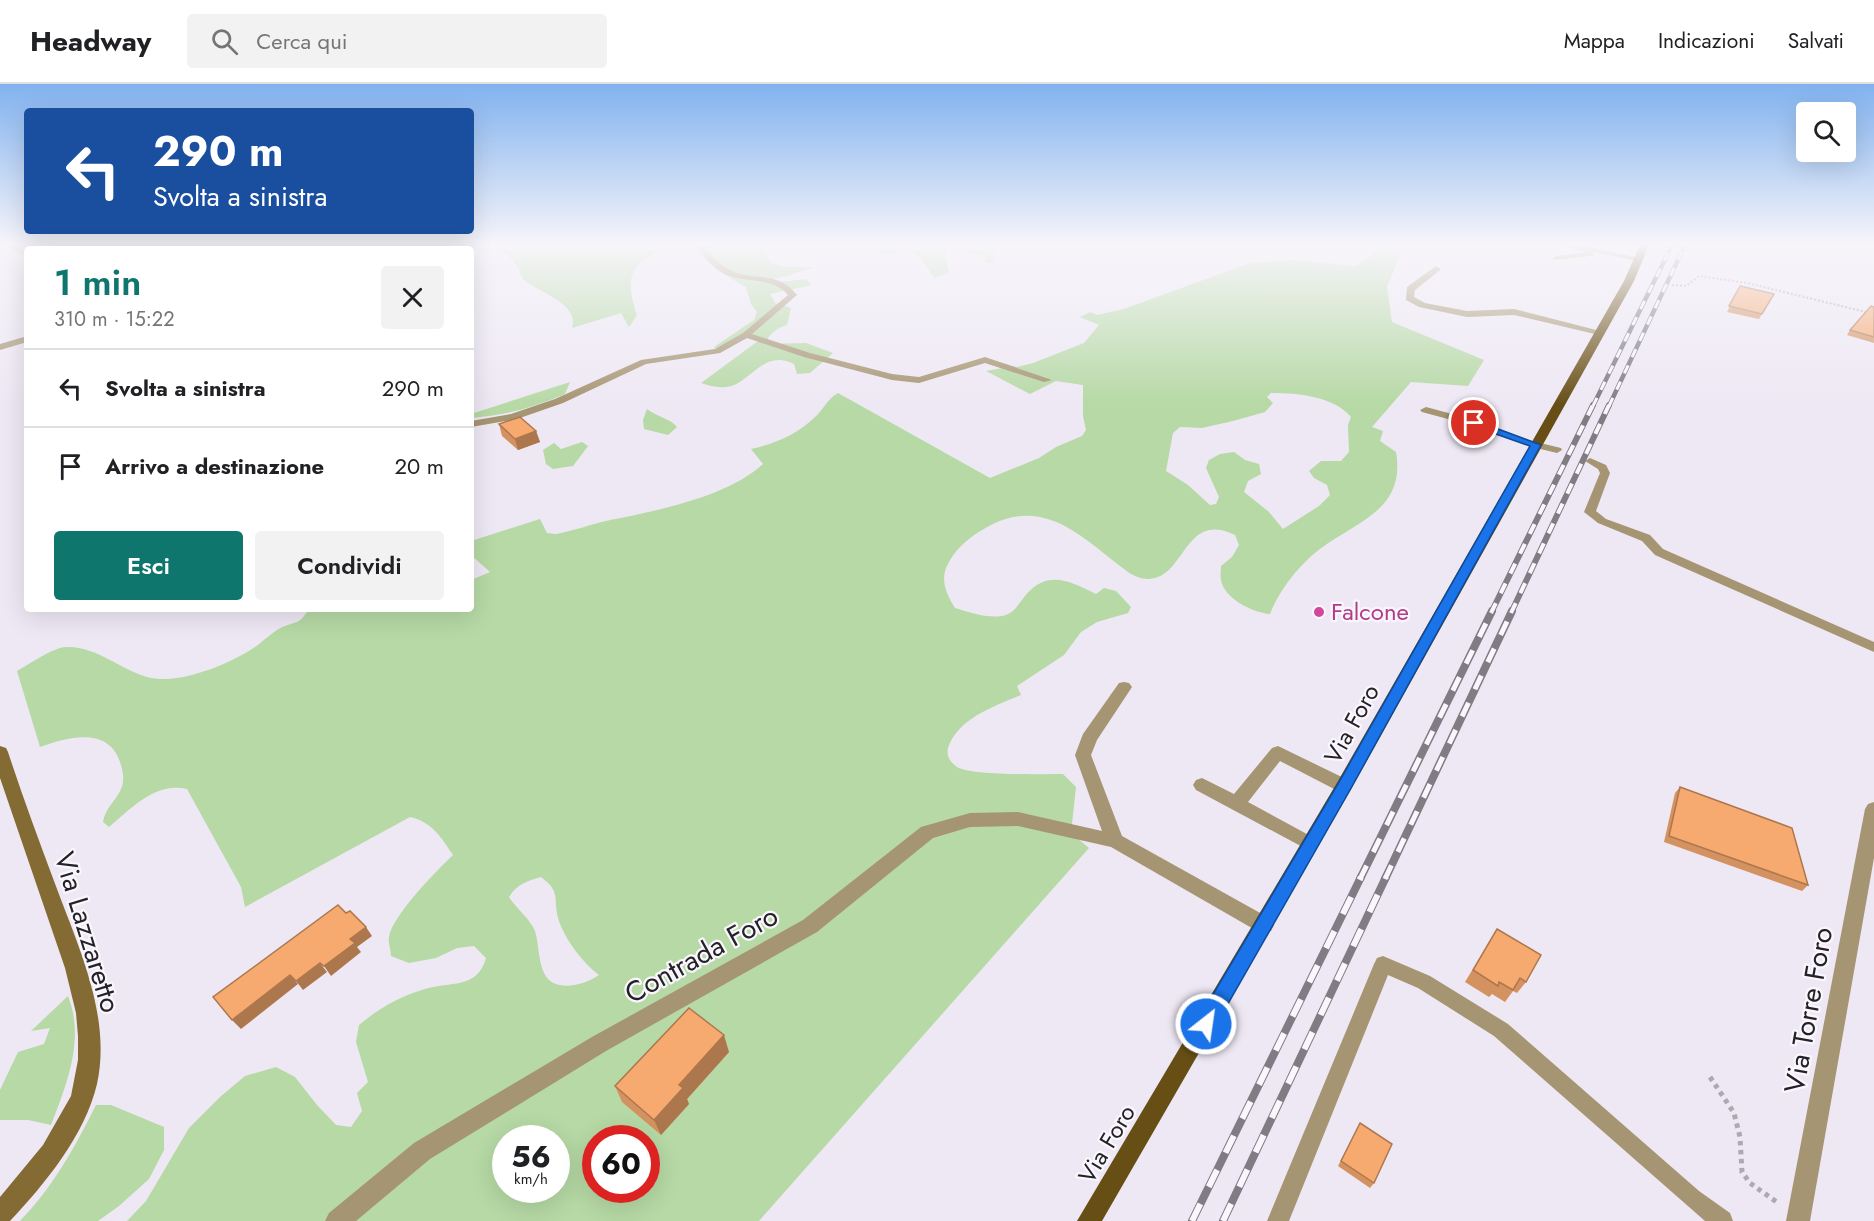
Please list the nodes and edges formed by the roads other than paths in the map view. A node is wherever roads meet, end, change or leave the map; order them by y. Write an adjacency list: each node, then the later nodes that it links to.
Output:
1 (789, 298): 5 (lane)
2 (1409, 298): 4 (street)
3 (1619, 298): 4 (main road, Via Foro)
4 (1599, 332): 11 (main road, Via Foro)
5 (746, 335): 8 (lane); 10 (lane)
6 (24, 340): 7 (street)
7 (0, 347)
8 (1047, 380)
9 (1426, 410): 11 (street)
10 (474, 424)
11 (1536, 445): 12 (lane); 18 (main road, Via Foro)
12 (1557, 450)
13 (1590, 461): 14 (lane)
14 (1874, 647)
15 (1124, 687): 21 (street)
16 (0, 752): 24 (street, Via Lazzaretto)
17 (1202, 785): 19 (street)
18 (1344, 786): 19 (street); 22 (main road, Via Foro)
19 (1236, 804): 22 (street)
20 (1874, 809): 25 (street, Via Torre Foro)
21 (1115, 841): 23 (street, Contrada Foro); 26 (street, Contrada Foro)
22 (1310, 844): 23 (main road, Via Foro)
23 (1264, 926): 27 (main road, Via Foro)
24 (0, 1214)
25 (1798, 1219)
26 (337, 1221)
27 (1089, 1221)
28 (1278, 1221): 29 (lane)
29 (1722, 1221)

